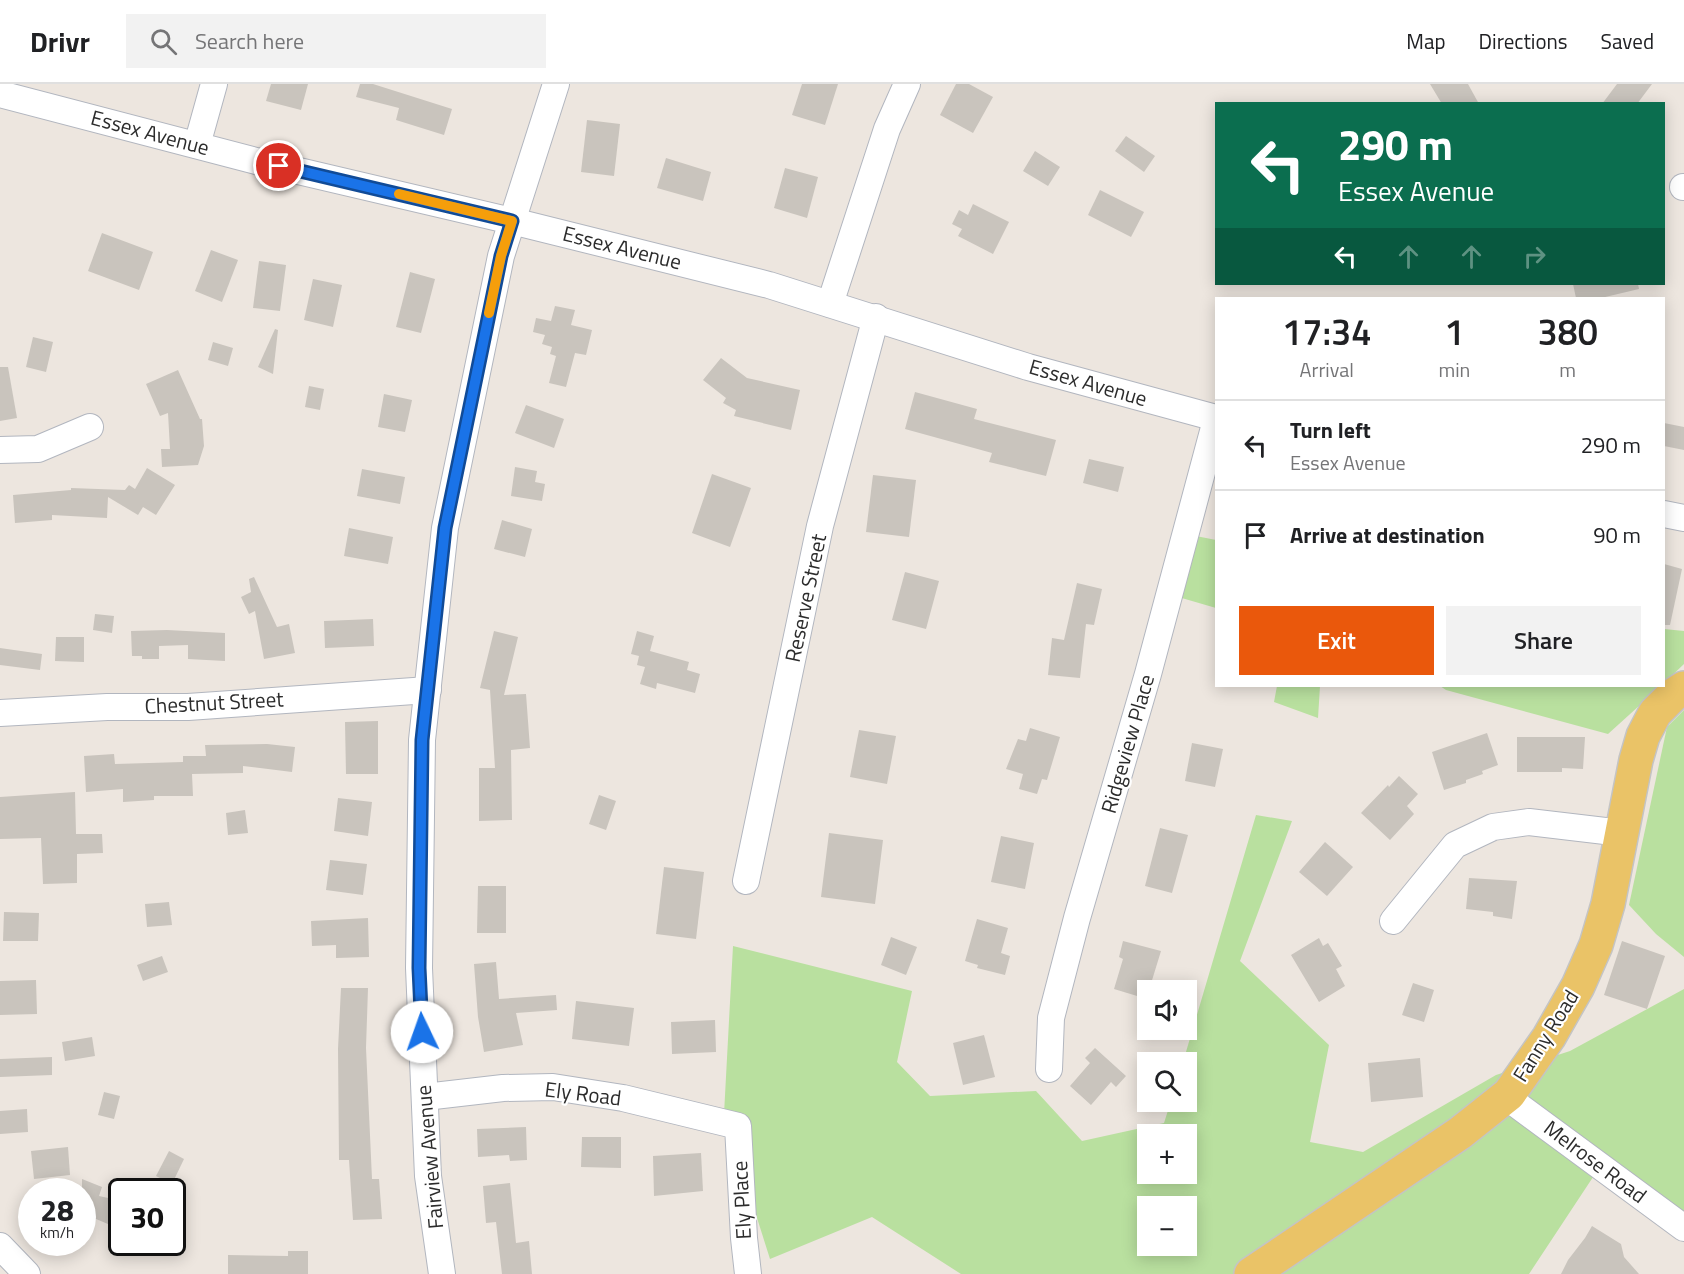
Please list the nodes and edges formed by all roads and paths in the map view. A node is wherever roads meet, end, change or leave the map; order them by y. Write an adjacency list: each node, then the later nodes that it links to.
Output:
1 (213, 84): 5 (street)
2 (556, 84): 6 (street, Fairview Avenue)
3 (907, 84): 7 (street)
4 (7, 94): 5 (street, Essex Avenue)
5 (196, 145): 6 (street, Essex Avenue)
6 (512, 221): 7 (street, Essex Avenue); 16 (street, Fairview Avenue)
7 (830, 304): 8 (street, Essex Avenue)
8 (876, 317): 9 (street, Essex Avenue); 19 (street, Reserve Street)
9 (1215, 419)
10 (1215, 423): 21 (street, Ridgeview Place)
11 (90, 427): 12 (street)
12 (0, 450)
13 (1665, 514): 14 (street)
14 (1684, 518)
15 (1684, 688): 18 (main road, Fanny Road)
16 (428, 690): 17 (street, Chestnut Street); 23 (street, Fairview Avenue)
17 (0, 713)
18 (1622, 833): 20 (street); 22 (main road, Fanny Road)
19 (746, 881)
20 (1393, 921)
21 (1049, 1069)
22 (1506, 1096): 25 (street, Melrose Road); 30 (main road, Fanny Road)
23 (424, 1097): 24 (street, Ely Road); 28 (street, Fairview Avenue)
24 (738, 1126): 29 (street, Ely Place)
25 (1684, 1228)
26 (0, 1246): 27 (street)
27 (27, 1274)
28 (442, 1274)
29 (748, 1274)
30 (1251, 1274)

